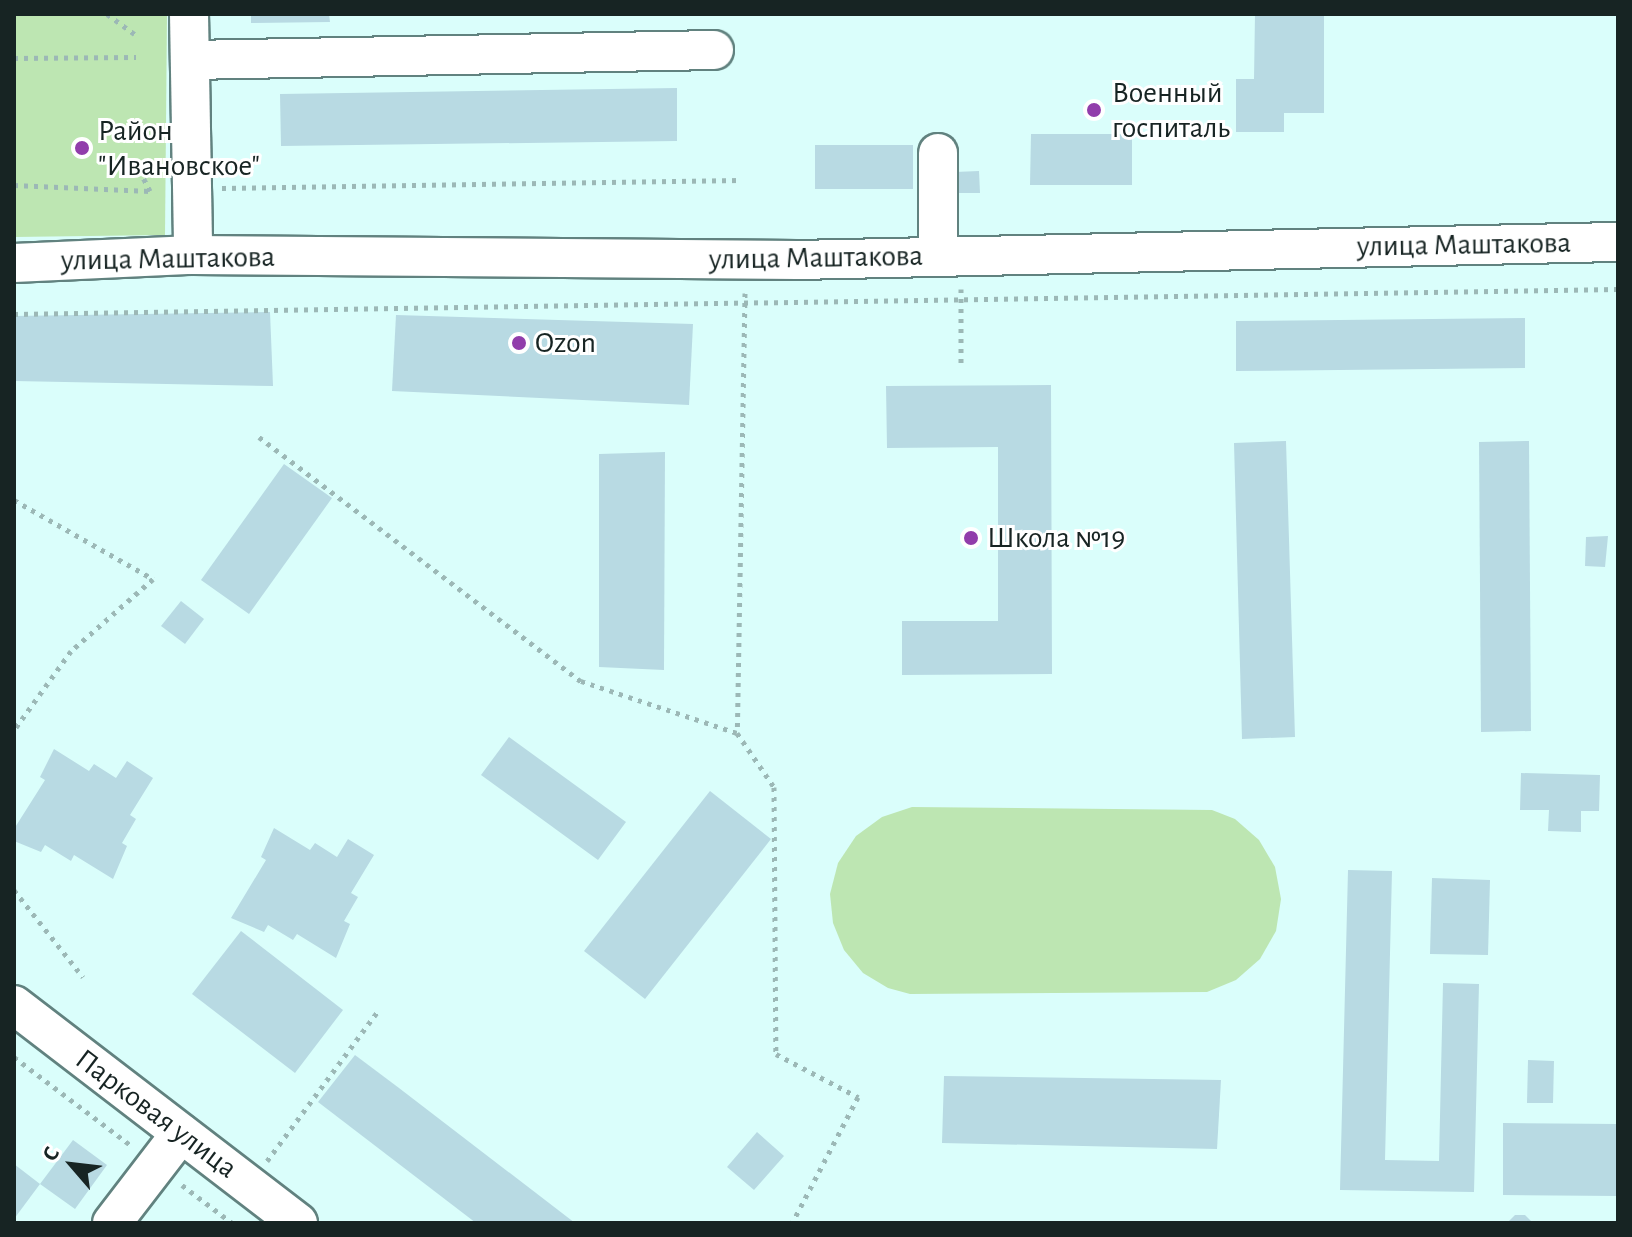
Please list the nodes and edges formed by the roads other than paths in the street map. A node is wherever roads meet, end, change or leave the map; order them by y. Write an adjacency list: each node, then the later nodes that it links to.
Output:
1 (189, 14): 3 (street)
2 (714, 50): 3 (street)
3 (190, 60): 6 (street)
4 (938, 153): 7 (street)
5 (1618, 242): 7 (street, улица Маштакова)
6 (193, 255): 7 (street, улица Маштакова); 8 (street, улица Маштакова)
7 (950, 256)
8 (14, 263)
9 (14, 1005): 10 (street, Парковая улица)
10 (181, 1133): 11 (street); 12 (street, Парковая улица)
11 (112, 1223)
12 (298, 1223)

